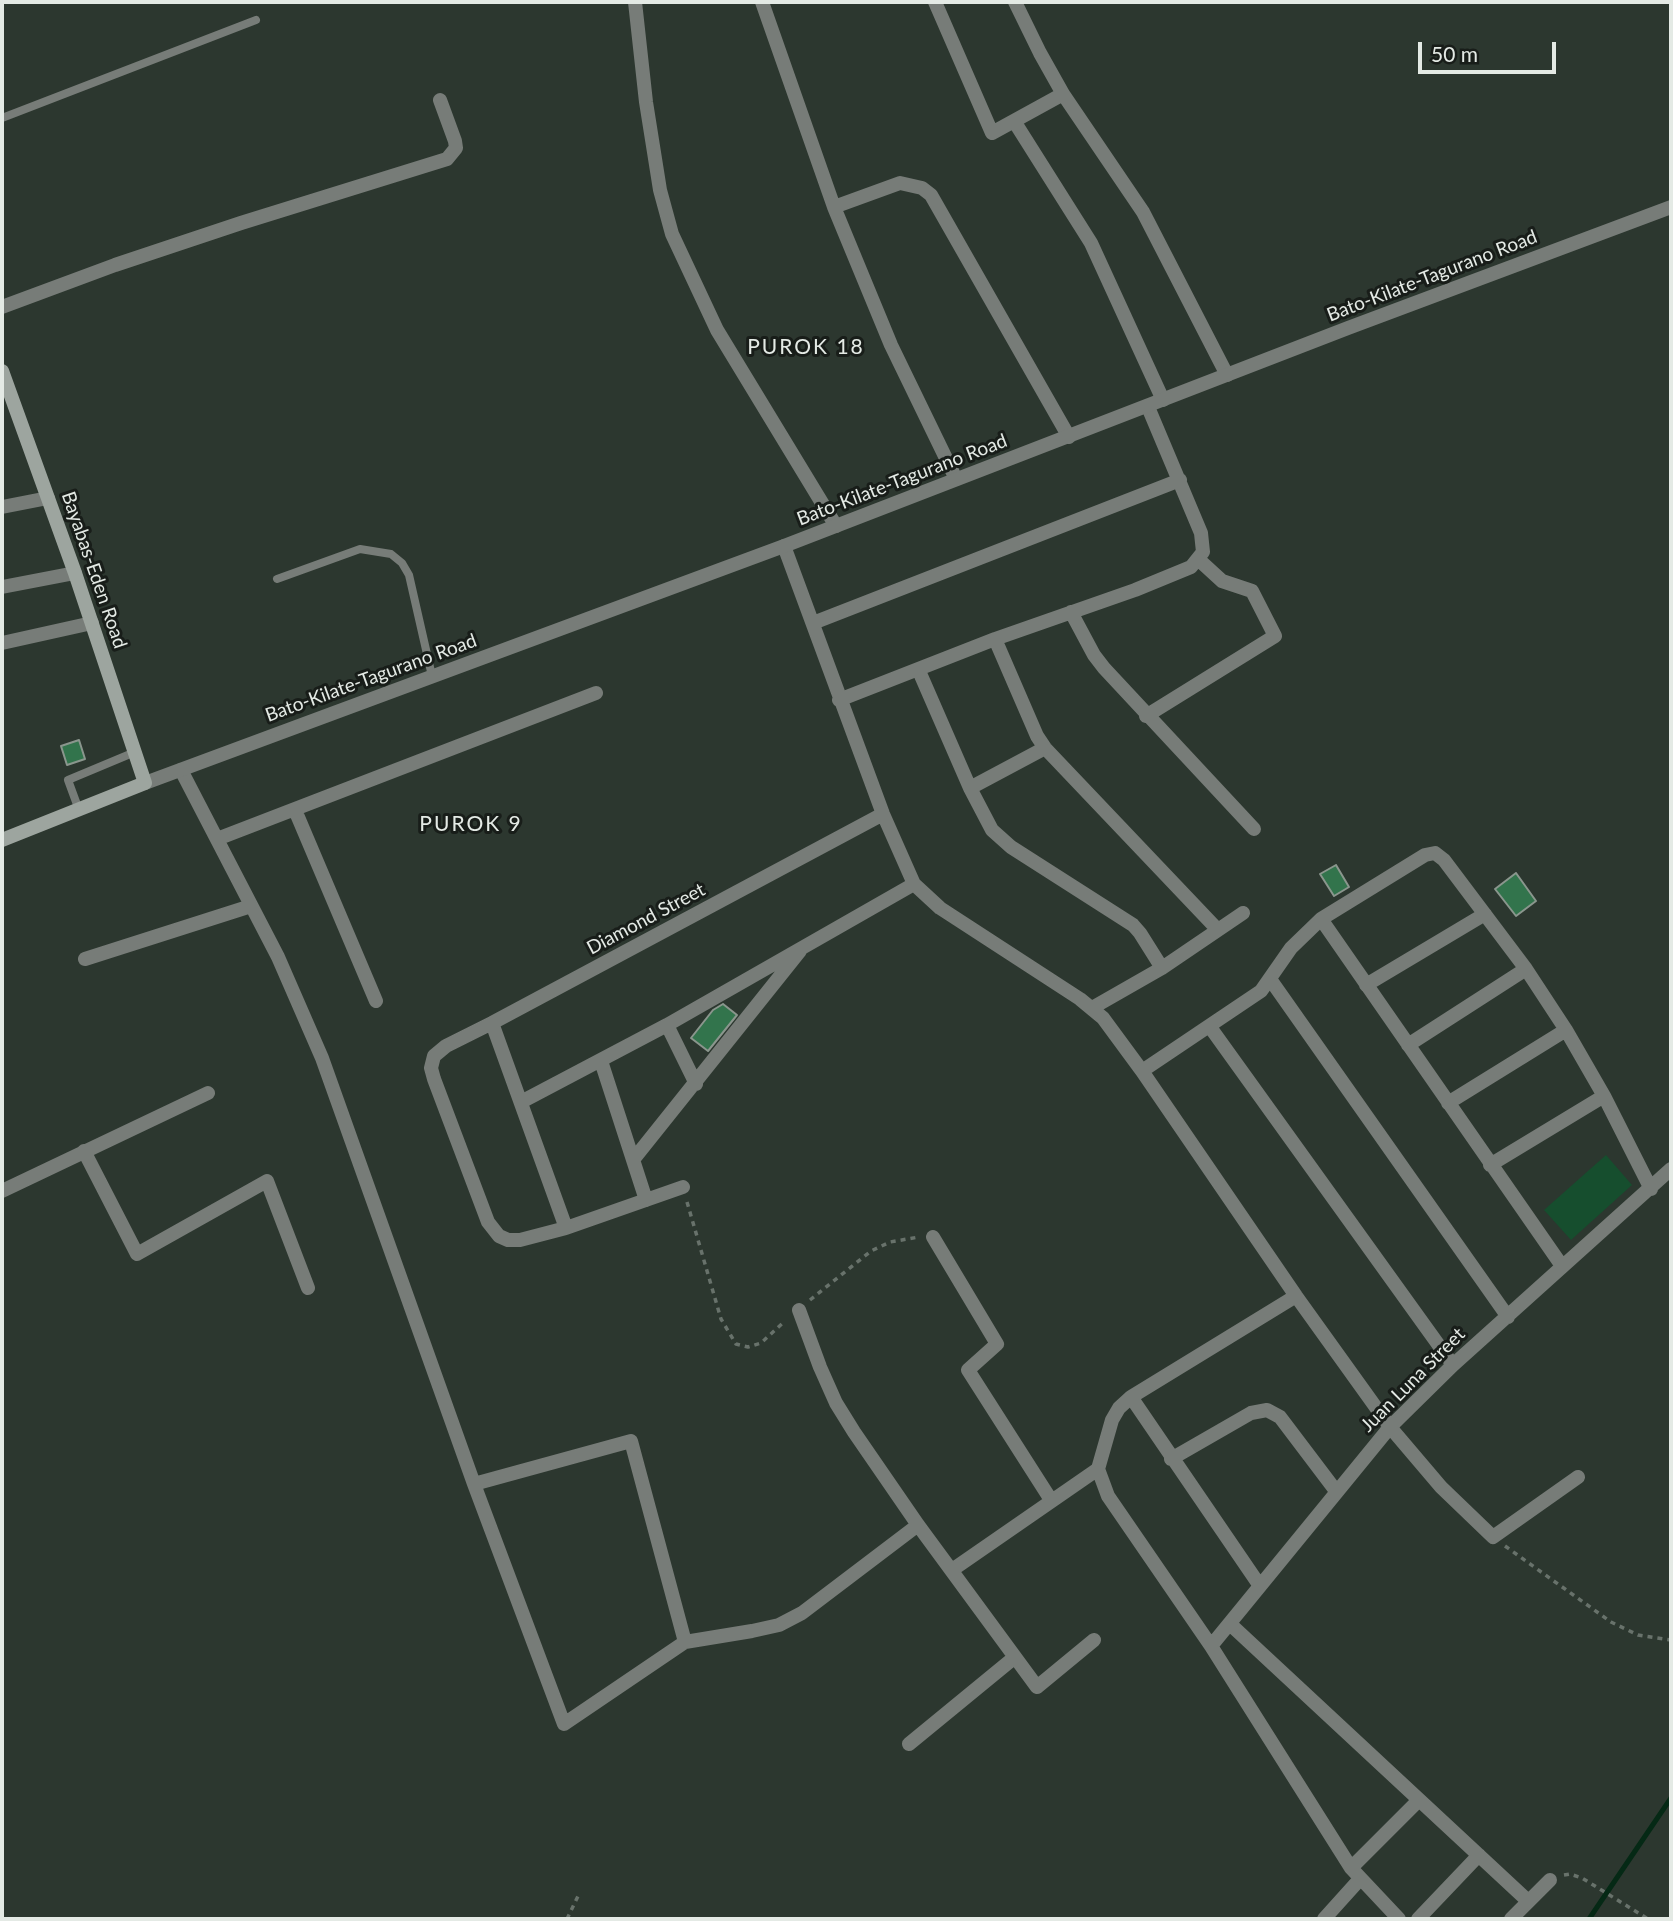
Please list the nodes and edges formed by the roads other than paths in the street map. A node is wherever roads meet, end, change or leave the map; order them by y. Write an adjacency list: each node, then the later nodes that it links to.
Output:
1 (635, 2): 22 (street)
2 (762, 2): 10 (street)
3 (935, 2): 9 (street)
4 (1015, 2): 6 (street)
5 (256, 20): 8 (lane)
6 (1063, 94): 9 (street); 14 (street)
7 (440, 100): 12 (street)
8 (2, 118)
9 (1014, 121): 15 (street)
10 (834, 206): 17 (street); 18 (street)
11 (1671, 207): 14 (street, Bato-Kilate-Tagurano Road)
12 (2, 307)
13 (2, 371): 20 (main road, Bayabas-Eden Road)
14 (1227, 375): 15 (street, Bato-Kilate-Tagurano Road)
15 (1163, 400): 16 (street, Bato-Kilate-Tagurano Road)
16 (1148, 407): 17 (street, Bato-Kilate-Tagurano Road); 19 (street)
17 (1069, 437): 18 (street, Bato-Kilate-Tagurano Road)
18 (957, 479): 22 (street, Bato-Kilate-Tagurano Road)
19 (1180, 480): 24 (street); 30 (street)
20 (48, 498): 21 (street); 25 (main road, Bayabas-Eden Road)
21 (2, 507)
22 (836, 526): 23 (street, Bato-Kilate-Tagurano Road)
23 (784, 546): 30 (street); 34 (street, Bato-Kilate-Tagurano Road)
24 (1198, 559): 28 (street); 37 (street)
25 (75, 573): 27 (street); 29 (main road, Bayabas-Eden Road)
26 (277, 579): 34 (lane)
27 (2, 587)
28 (1071, 612): 31 (street); 37 (street)
29 (92, 623): 32 (street); 39 (main road, Bayabas-Eden Road)
30 (813, 623): 36 (street)
31 (995, 639): 33 (street); 38 (street)
32 (2, 643)
33 (919, 671): 36 (street); 42 (street)
34 (432, 676): 40 (street, Bato-Kilate-Tagurano Road)
35 (596, 693): 44 (street)
36 (839, 700): 45 (street)
37 (1146, 716): 46 (street)
38 (1045, 748): 42 (street); 54 (street)
39 (135, 752): 41 (main road, Bayabas-Eden Road); 43 (lane)
40 (181, 770): 41 (street, Bato-Kilate-Tagurano Road); 47 (street)
41 (145, 783): 43 (main road)
42 (970, 788): 57 (street)
43 (79, 810): 48 (main road)
44 (295, 810): 47 (street); 61 (street)
45 (883, 814): 49 (street); 63 (street, Diamond Street)
46 (1254, 829)
47 (217, 839): 50 (street)
48 (2, 840)
49 (914, 884): 55 (street); 62 (street)
50 (251, 906): 56 (street); 96 (street)
51 (1243, 913): 54 (street)
52 (1485, 914): 53 (street); 58 (street); 60 (street)
53 (1321, 919): 59 (street); 60 (street)
54 (1218, 930): 57 (street)
55 (805, 945): 64 (street); 70 (street)
56 (85, 958)
57 (1162, 968): 62 (street)
58 (1526, 969): 66 (street); 67 (street)
59 (1270, 979): 65 (street); 89 (street)
60 (1366, 985): 67 (street)
61 (376, 1001)
62 (1092, 1008): 69 (street)
63 (492, 1023): 73 (street); 83 (street, Diamond Street)
64 (667, 1025): 68 (street); 70 (street)
65 (1210, 1027): 69 (street); 90 (street)
66 (1566, 1030): 72 (street); 74 (street)
67 (1408, 1045): 74 (street)
68 (601, 1061): 73 (street); 76 (street)
69 (1142, 1071): 87 (street)
70 (696, 1084): 76 (street)
71 (208, 1093): 75 (street)
72 (1604, 1096): 77 (street); 81 (street)
73 (521, 1102): 83 (street)
74 (1448, 1104): 77 (street)
75 (84, 1151): 80 (street); 86 (street)
76 (633, 1160): 82 (street)
77 (1490, 1165): 85 (street)
78 (1671, 1169): 81 (street, Juan Luna Street)
79 (683, 1186): 82 (street)
80 (3, 1189)
81 (1651, 1189): 85 (street, Juan Luna Street)
82 (646, 1200): 83 (street)
83 (566, 1228)
84 (933, 1237): 98 (street)
85 (1562, 1266): 89 (street, Juan Luna Street)
86 (308, 1288)
87 (1296, 1296): 91 (street); 92 (street)
88 (799, 1310): 99 (street)
89 (1508, 1317): 90 (street, Juan Luna Street)
90 (1453, 1365): 92 (street, Juan Luna Street)
91 (1131, 1397): 93 (street); 94 (street)
92 (1390, 1427): 95 (street); 97 (street, Juan Luna Street)
93 (1171, 1459): 97 (street); 101 (street)
94 (1098, 1469): 98 (street); 105 (street)
95 (1578, 1477)
96 (474, 1484): 104 (street); 104 (street)
97 (1336, 1491): 101 (street, Juan Luna Street)
98 (1051, 1500): 100 (street)
99 (918, 1525): 100 (street); 104 (street)
100 (952, 1570): 106 (street)
101 (1260, 1586): 102 (street, Juan Luna Street)
102 (1230, 1624): 105 (street, Juan Luna Street); 108 (street)
103 (1094, 1640): 106 (street)
104 (685, 1642)
105 (1211, 1646): 110 (street)
106 (1015, 1657): 107 (street)
107 (909, 1744)
108 (1419, 1800): 109 (street); 110 (street)
109 (1479, 1855): 112 (street); 115 (street)
110 (1355, 1874): 113 (street); 114 (street)
111 (1550, 1880): 112 (street)
112 (1528, 1901): 116 (street)
113 (1324, 1919)
114 (1399, 1919)
115 (1418, 1919)
116 (1511, 1919)

